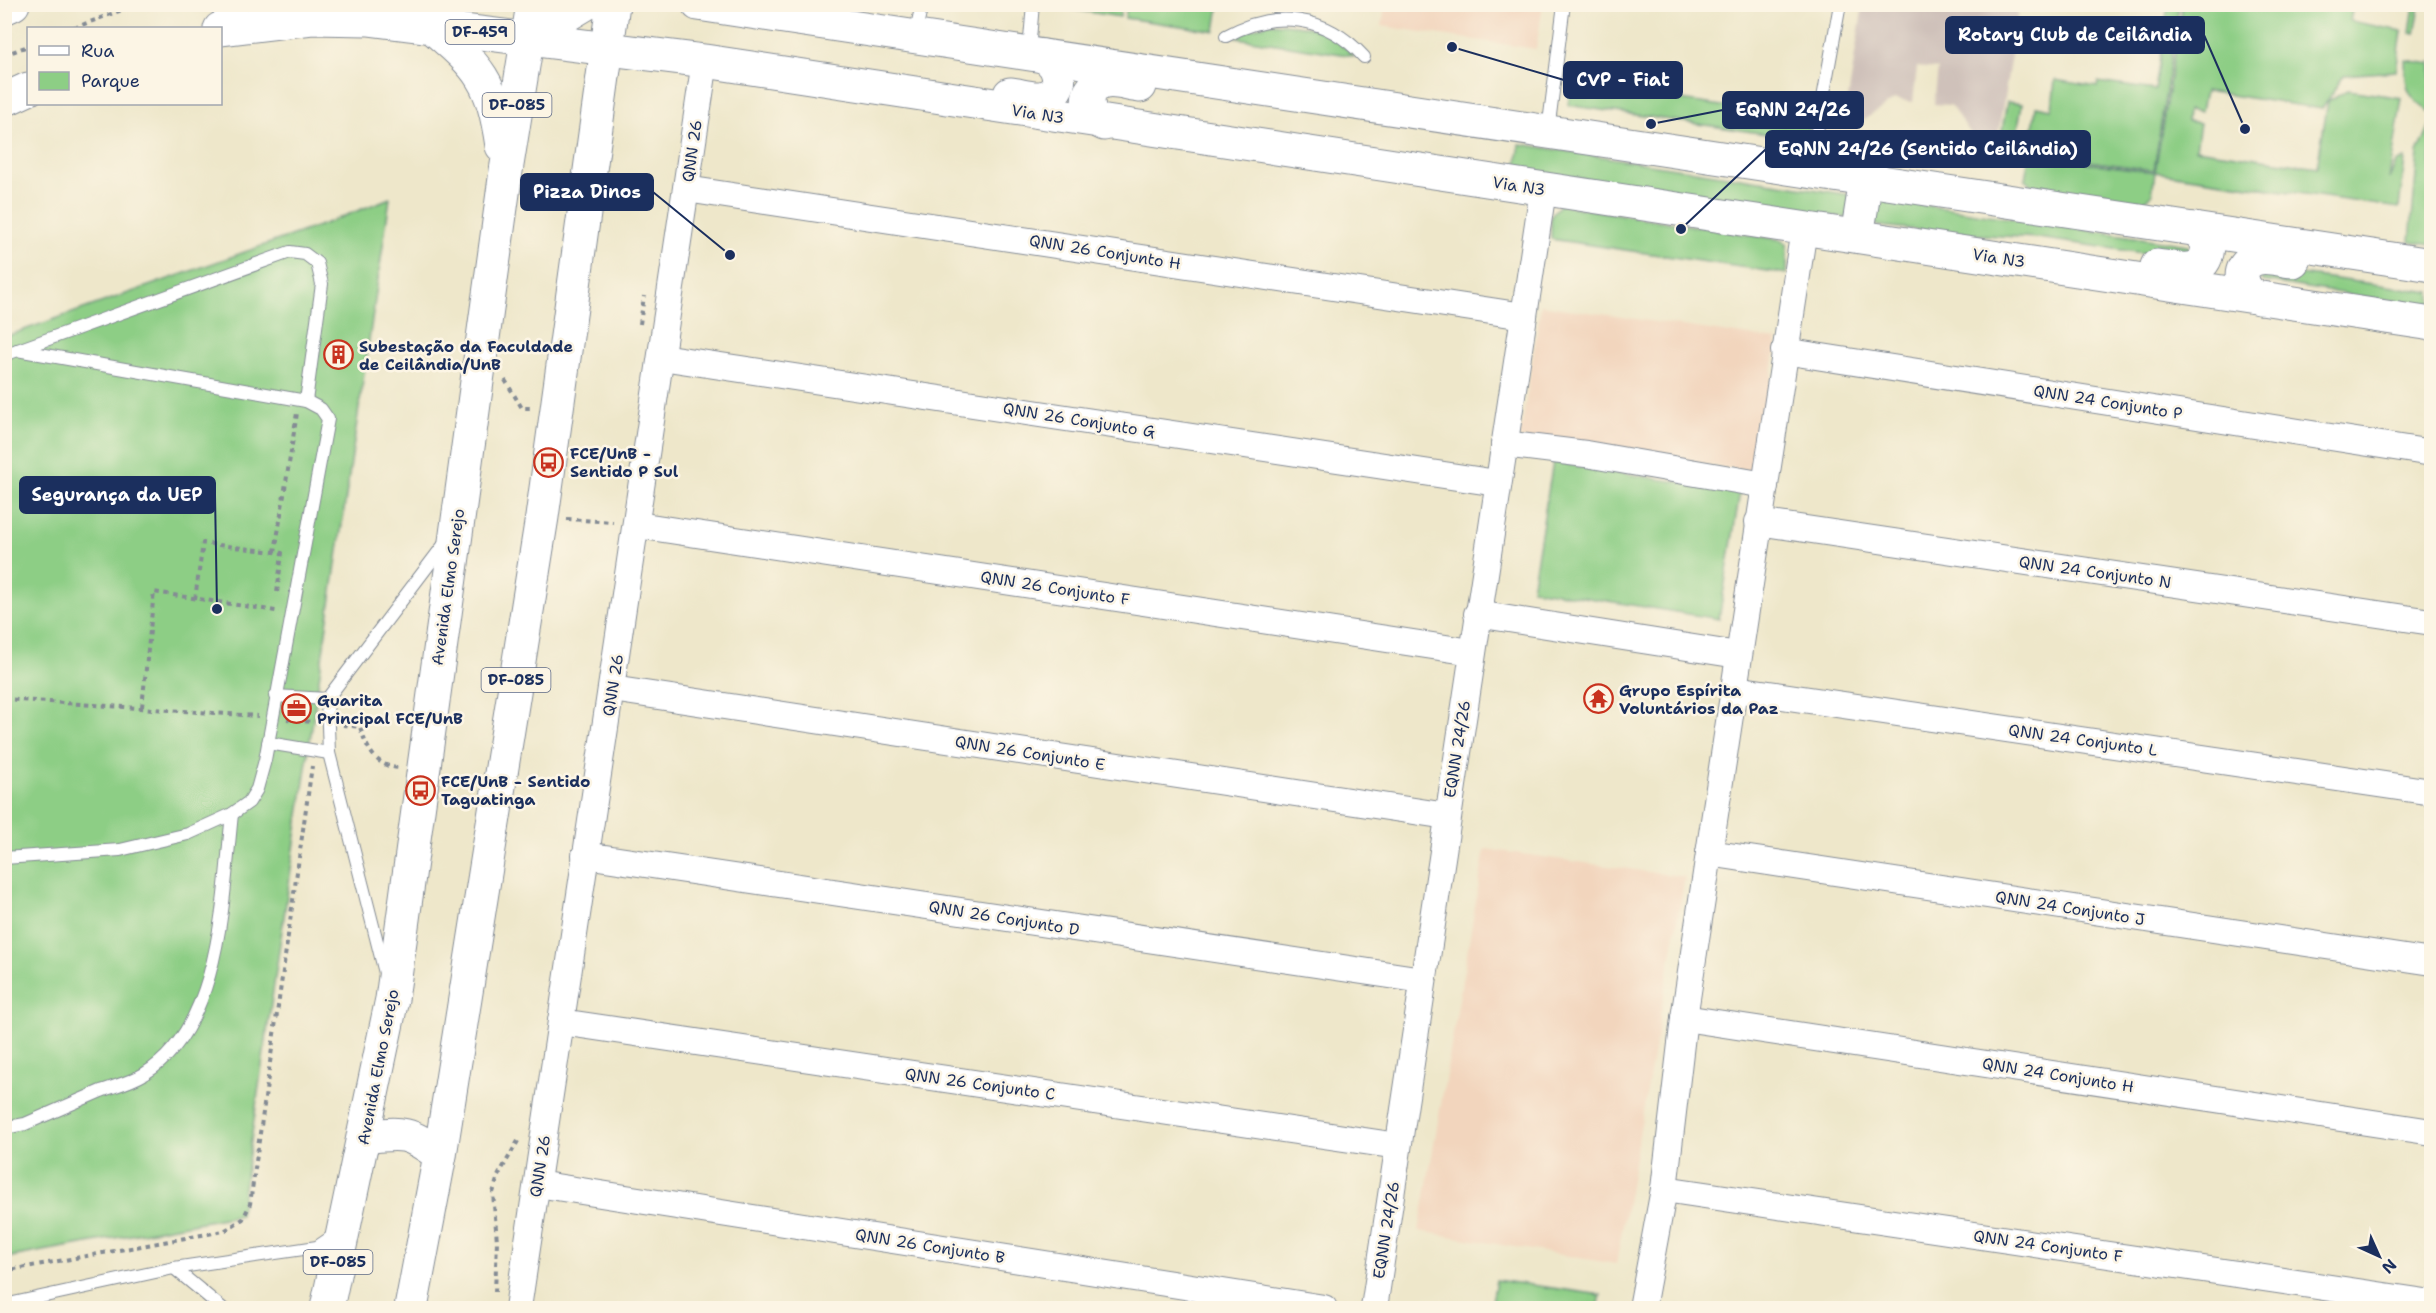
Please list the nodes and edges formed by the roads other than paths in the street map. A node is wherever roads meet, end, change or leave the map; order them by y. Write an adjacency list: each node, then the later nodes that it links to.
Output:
1 (13, 4): 11 (main road)
2 (533, 4): 16 (main road, Avenida Elmo Serejo / DF-085)
3 (585, 4): 16 (main road)
4 (612, 4): 17 (main road, DF-085)
5 (698, 4): 10 (main road)
6 (922, 4): 14 (lane)
7 (1034, 4): 18 (lane)
8 (1564, 4): 26 (lane)
9 (1840, 4): 28 (lane)
10 (754, 7): 14 (main road)
11 (4, 8)
12 (431, 26): 13 (main road, DF-459); 16 (main road, DF-459); 27 (main road)
13 (222, 29)
14 (915, 36): 18 (main road)
15 (1226, 36): 19 (lane)
16 (528, 38): 17 (main road, DF-459); 27 (main road, Avenida Elmo Serejo / DF-085)
17 (606, 50): 20 (main road, Via N3); 78 (main road, DF-085)
18 (1036, 54): 21 (main road); 24 (main road)
19 (1364, 57)
20 (705, 61): 21 (main road, Via N3); 30 (street, QNN 26)
21 (833, 82): 25 (main road, Via N3)
22 (27, 89): 23 (main road)
23 (4, 100)
24 (1359, 103): 25 (main road); 26 (main road)
25 (1104, 124): 31 (main road, Via N3)
26 (1548, 131): 28 (main road)
27 (506, 171): 52 (main road, Avenida Elmo Serejo / DF-085)
28 (1810, 171): 29 (main road)
29 (1866, 180): 33 (main road); 34 (main road)
30 (686, 189): 39 (street, QNN 26 Conjunto H); 44 (street, QNN 26)
31 (1543, 190): 32 (main road, Via N3); 39 (street, EQNN 24/26)
32 (1804, 229): 34 (main road, Via N3); 42 (street)
33 (2194, 229): 35 (main road); 36 (main road)
34 (1857, 236): 35 (main road, Via N3)
35 (1946, 250): 38 (main road, Via N3)
36 (2432, 265)
37 (2432, 275): 38 (main road)
38 (2259, 298): 40 (main road, Via N3)
39 (1524, 316): 46 (street, EQNN 24/26)
40 (2432, 324)
41 (17, 350): 43 (lane); 45 (lane); 45 (lane)
42 (1784, 351): 47 (street, QNN 24 Conjunto P); 49 (street)
43 (4, 355)
44 (661, 357): 48 (street, QNN 26 Conjunto G); 51 (street, QNN 26)
45 (302, 404): 59 (lane)
46 (1504, 444): 48 (street, EQNN 24/26); 49 (street)
47 (2432, 453)
48 (1497, 483): 53 (street, EQNN 24/26)
49 (1765, 486): 50 (street)
50 (1758, 522): 54 (street, QNN 24 Conjunto N); 56 (street)
51 (627, 524): 55 (street, QNN 26 Conjunto F); 57 (street, QNN 26)
52 (456, 530): 60 (lane); 71 (main road, Avenida Elmo Serejo / DF-085)
53 (1478, 615): 55 (street, EQNN 24/26); 56 (street)
54 (2432, 622)
55 (1472, 652): 65 (street, EQNN 24/26)
56 (1738, 655): 58 (street)
57 (612, 689): 65 (street, QNN 26 Conjunto E); 67 (street, QNN 26)
58 (1735, 689): 63 (street, QNN 24 Conjunto L); 66 (street)
59 (275, 696): 60 (lane); 61 (lane)
60 (327, 699): 62 (lane)
61 (268, 743): 62 (lane); 64 (lane)
62 (329, 753): 71 (lane)
63 (2432, 792)
64 (232, 814): 68 (lane); 74 (lane)
65 (1447, 816): 70 (street, EQNN 24/26)
66 (1709, 853): 69 (street, QNN 24 Conjunto J); 72 (street)
67 (585, 855): 70 (street, QNN 26 Conjunto D); 73 (street, QNN 26)
68 (4, 858)
69 (2432, 962)
70 (1423, 980): 77 (street, EQNN 24/26)
71 (392, 999): 76 (main road, Avenida Elmo Serejo / DF-085)
72 (1684, 1018): 75 (street, QNN 24 Conjunto H); 80 (street)
73 (561, 1022): 77 (street, QNN 26 Conjunto C); 79 (street, QNN 26)
74 (4, 1128)
75 (2432, 1132)
76 (364, 1137): 78 (main road); 81 (main road, Avenida Elmo Serejo / DF-085)
77 (1398, 1146): 90 (street, EQNN 24/26)
78 (440, 1155): 87 (main road, DF-085)
79 (537, 1184): 88 (street, QNN 26); 89 (street, QNN 26 Conjunto B)
80 (1664, 1189): 83 (street, QNN 24 Conjunto F); 91 (street)
81 (349, 1216): 82 (lane); 86 (main road, Avenida Elmo Serejo / DF-085)
82 (174, 1268): 84 (lane); 85 (lane)
83 (2432, 1303)
84 (4, 1305)
85 (222, 1308)
86 (327, 1308)
87 (411, 1308)
88 (518, 1308)
89 (1324, 1308)
90 (1374, 1308)
91 (1642, 1308)

